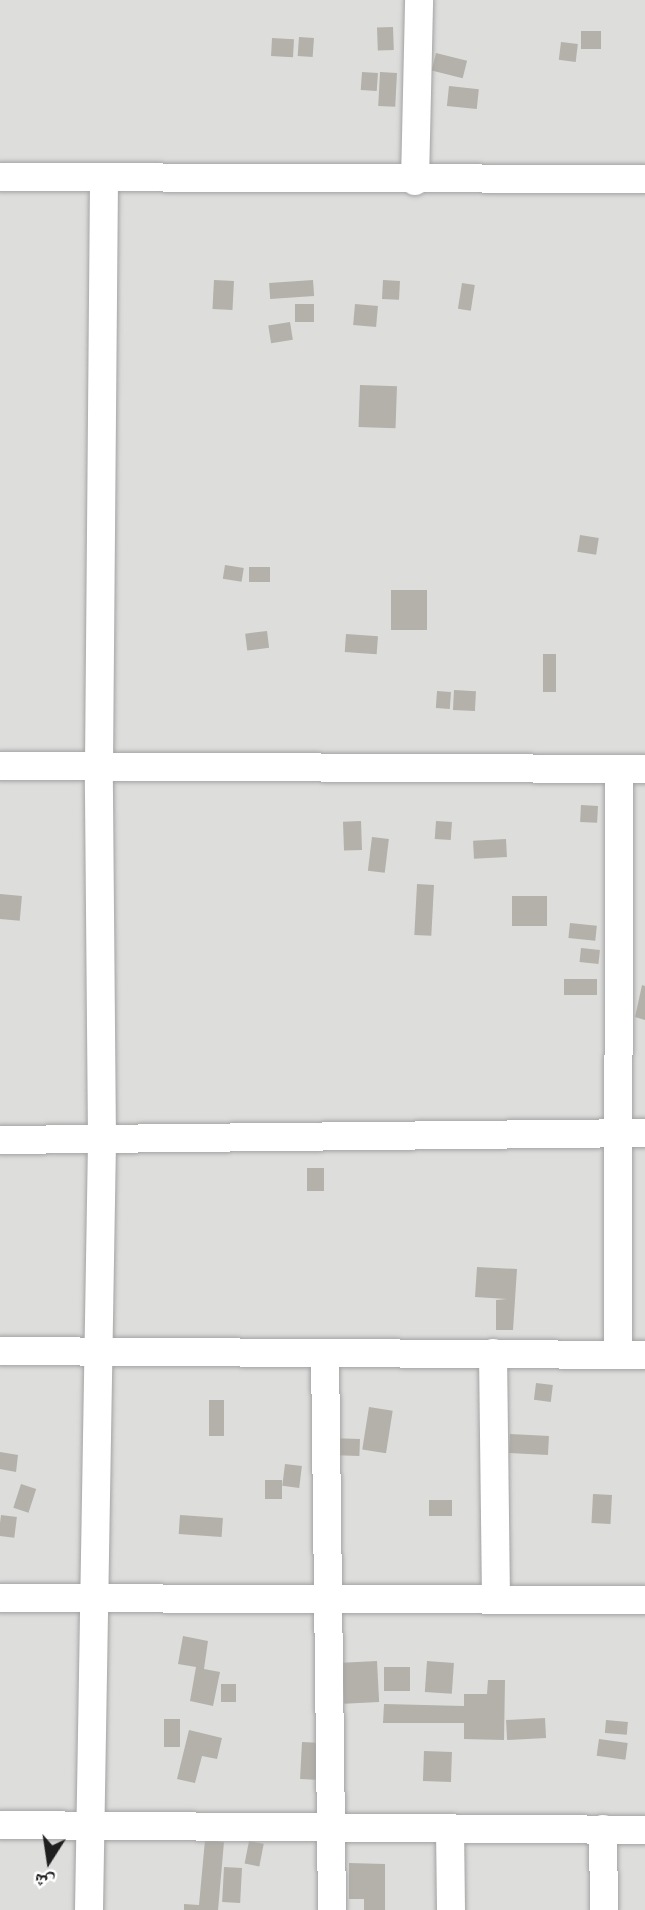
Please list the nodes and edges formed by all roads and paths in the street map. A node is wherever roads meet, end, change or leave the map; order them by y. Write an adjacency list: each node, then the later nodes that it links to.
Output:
1 (419, 0): 5 (street)
2 (0, 177): 4 (street)
3 (645, 180): 5 (street)
4 (104, 181): 5 (street); 6 (street)
5 (415, 181)
6 (99, 765): 7 (street); 8 (street); 11 (street)
7 (0, 766)
8 (632, 769): 9 (street)
9 (631, 1132): 11 (street); 16 (street)
10 (0, 1140): 11 (street)
11 (102, 1140): 13 (street)
12 (0, 1351): 13 (street)
13 (99, 1351): 14 (street); 19 (street)
14 (325, 1353): 15 (street); 20 (street)
15 (493, 1353): 16 (street); 17 (street)
16 (631, 1354)
17 (496, 1597): 20 (street); 21 (street)
18 (0, 1598): 19 (street)
19 (96, 1598): 20 (street); 23 (street)
20 (329, 1600): 24 (street)
21 (645, 1600)
22 (0, 1825): 23 (street)
23 (92, 1825): 24 (street); 28 (street)
24 (332, 1827): 25 (street); 29 (street)
25 (450, 1828): 26 (street); 30 (street)
26 (603, 1829): 27 (street); 31 (street)
27 (645, 1830)
28 (89, 1910)
29 (332, 1910)
30 (451, 1910)
31 (604, 1910)

